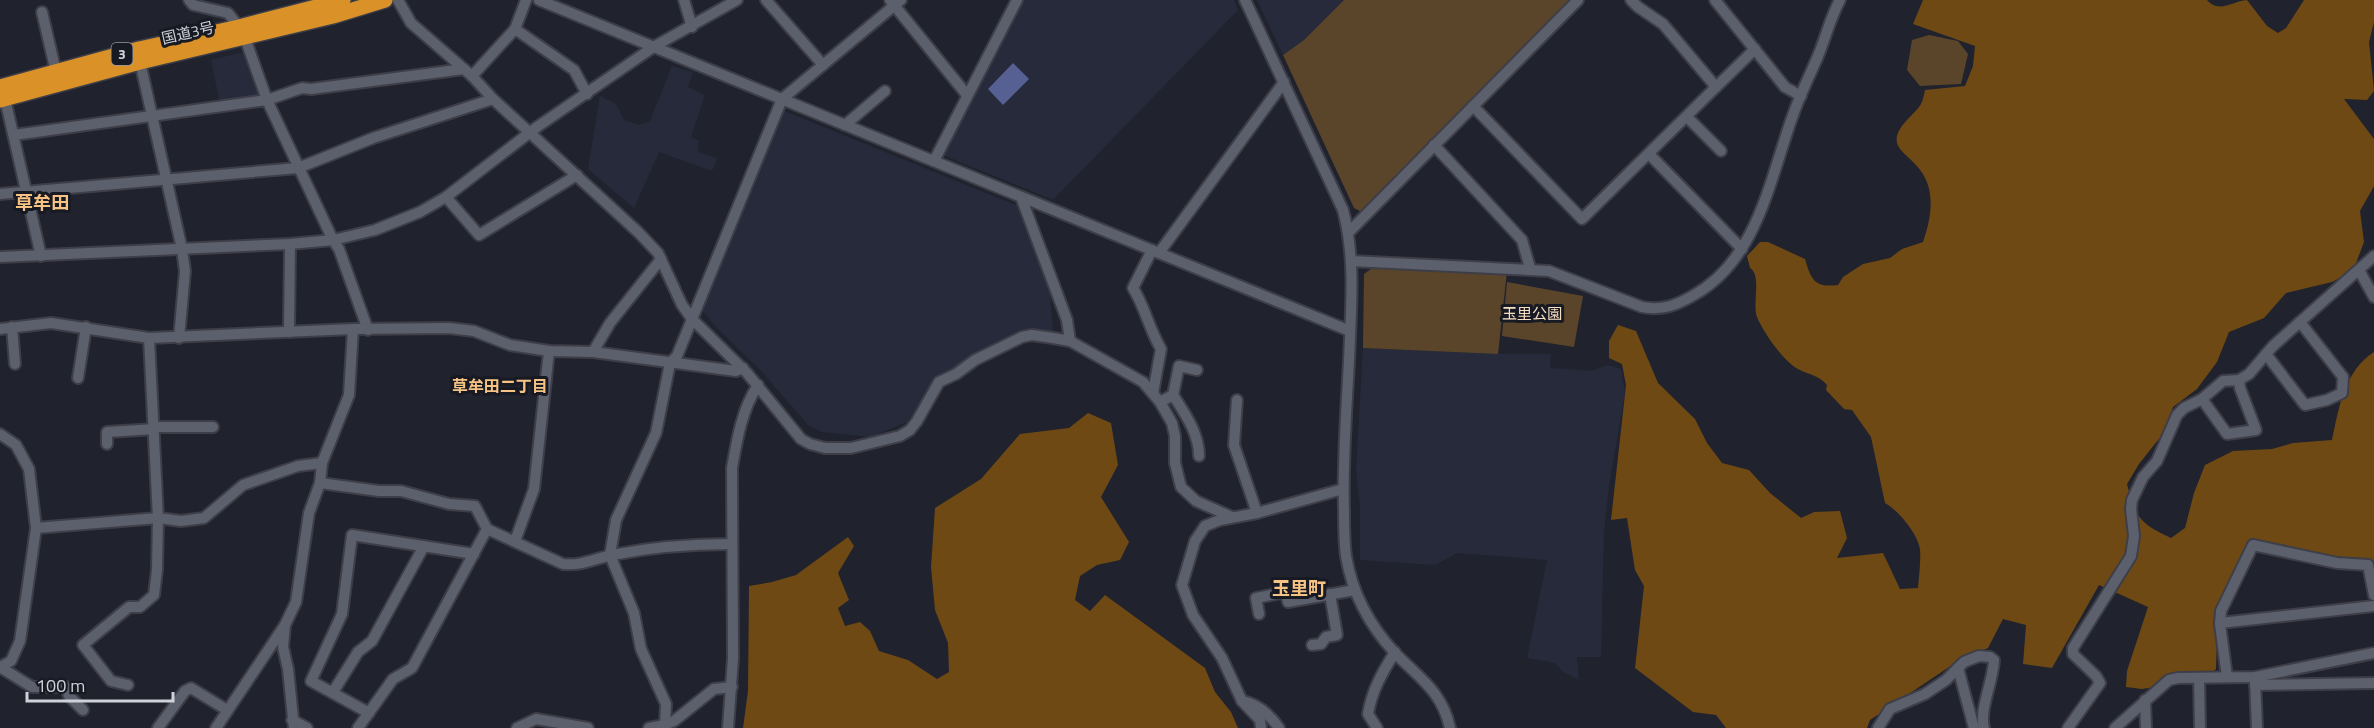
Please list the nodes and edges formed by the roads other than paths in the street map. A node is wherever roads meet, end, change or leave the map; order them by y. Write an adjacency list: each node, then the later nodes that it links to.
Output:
1 (189, 0): 20 (street)
2 (343, 0): 20 (highway, 国道3号 / 3)
3 (385, 0): 20 (highway, 国道3号 / 3)
4 (398, 0): 26 (street)
5 (526, 0): 19 (street)
6 (539, 0): 21 (street)
7 (684, 0): 18 (street)
8 (737, 0): 18 (street)
9 (766, 0): 24 (street)
10 (1017, 0): 32 (street)
11 (1245, 0): 27 (street)
12 (1578, 0): 37 (street)
13 (1714, 0): 22 (street)
14 (1840, 0): 33 (street)
15 (895, 2): 24 (street); 32 (street)
16 (1638, 2): 28 (street)
17 (42, 12): 25 (street)
18 (692, 27): 21 (street)
19 (515, 29): 26 (street); 30 (street)
20 (242, 32): 23 (highway, 国道3号 / 3); 25 (highway, 国道3号 / 3); 36 (street)
21 (655, 46): 30 (street); 35 (street)
22 (1755, 49): 28 (street); 33 (street)
23 (140, 62): 31 (highway, 国道3号 / 3); 38 (street)
24 (823, 65): 35 (street)
25 (56, 72): 31 (highway, 国道3号 / 3)
26 (468, 73): 34 (street); 36 (street)
27 (1284, 82): 54 (street); 59 (street)
28 (1716, 87): 39 (street)
29 (885, 91): 40 (street)
30 (587, 94): 41 (street)
31 (2, 95): 42 (street)
32 (967, 95): 46 (street)
33 (1801, 96): 58 (street)
34 (493, 99): 41 (street); 47 (street)
35 (782, 99): 40 (street); 68 (street)
36 (267, 100): 38 (street); 47 (street)
37 (1473, 106): 43 (street); 45 (street)
38 (151, 115): 42 (street); 49 (street)
39 (1687, 117): 44 (street); 45 (street)
40 (845, 125): 46 (street)
41 (531, 133): 48 (street); 52 (street)
42 (14, 135): 50 (street)
43 (1434, 145): 54 (street); 65 (street)
44 (1721, 151)
45 (1649, 153): 58 (street)
46 (934, 161): 53 (street)
47 (298, 168): 49 (street); 55 (street)
48 (577, 175): 52 (street); 63 (street)
49 (165, 178): 50 (street); 57 (street)
50 (26, 190): 51 (street); 60 (street)
51 (0, 194)
52 (446, 197): 55 (street)
53 (1021, 197): 59 (street); 79 (street)
54 (1349, 232): 64 (street)
55 (333, 240): 56 (street); 74 (street)
56 (290, 244): 57 (street); 76 (street)
57 (182, 249): 60 (street); 78 (street)
58 (1742, 249): 65 (street)
59 (1156, 252): 75 (street); 91 (street)
60 (41, 256): 62 (street)
61 (2374, 256): 66 (street)
62 (0, 257)
63 (661, 259): 68 (street); 81 (street)
64 (1351, 261): 65 (street); 75 (street)
65 (1530, 268)
66 (2359, 270): 67 (street); 69 (street)
67 (2374, 297)
68 (692, 320): 83 (street); 85 (street)
69 (2300, 322): 82 (street); 82 (street)
70 (12, 327): 71 (street); 72 (street); 84 (street)
71 (86, 327): 77 (street); 87 (street)
72 (0, 329)
73 (353, 329): 74 (street); 76 (street); 99 (street)
74 (368, 330): 80 (street)
75 (1350, 331): 101 (street)
76 (289, 333): 78 (street)
77 (149, 338): 78 (street); 94 (street)
78 (179, 338)
79 (1070, 341): 89 (street); 91 (street)
80 (549, 351): 81 (street); 107 (street)
81 (594, 352): 83 (street)
82 (2266, 354): 88 (street)
83 (670, 363): 85 (street); 111 (street)
84 (15, 364)
85 (743, 368): 89 (street)
86 (1197, 370): 90 (street)
87 (78, 378)
88 (2239, 380): 92 (street); 92 (street)
89 (758, 385): 108 (street)
90 (1173, 395): 91 (street); 98 (street)
91 (1157, 397): 103 (street)
92 (2202, 399): 156 (street)
93 (1237, 400): 102 (street)
94 (155, 428): 95 (street); 97 (street); 104 (street)
95 (213, 428)
96 (0, 434): 105 (street)
97 (108, 444)
98 (1199, 456)
99 (322, 463): 100 (street); 104 (street)
100 (320, 483): 106 (street); 118 (street)
101 (1343, 489): 102 (street); 112 (street)
102 (1257, 513): 103 (street)
103 (1232, 517): 132 (street)
104 (158, 518): 105 (street); 128 (street)
105 (36, 528): 122 (street)
106 (487, 529): 107 (street); 110 (street)
107 (515, 541): 111 (street)
108 (731, 544): 111 (street); 129 (street)
109 (424, 546): 110 (street); 130 (street); 130 (street)
110 (474, 554): 135 (street)
111 (610, 555): 139 (street)
112 (1355, 590): 113 (street); 120 (street)
113 (1330, 594): 116 (street); 119 (street)
114 (2374, 595): 117 (street)
115 (2374, 606): 117 (street)
116 (1259, 614)
117 (2220, 623): 124 (street)
118 (285, 625): 133 (street); 137 (street)
119 (1312, 645)
120 (1395, 652): 151 (street); 152 (street)
121 (2374, 653): 126 (street)
122 (1, 667): 134 (street)
123 (1958, 668): 153 (street); 154 (street); 155 (street)
124 (2227, 677): 125 (street); 126 (street)
125 (2199, 678): 131 (street); 159 (street)
126 (2255, 681): 127 (street); 160 (street)
127 (2374, 683)
128 (128, 685)
129 (732, 687): 136 (street); 148 (street)
130 (333, 692): 135 (street)
131 (2145, 700): 157 (street); 158 (street)
132 (1242, 701): 149 (street); 150 (street)
133 (227, 710): 140 (street); 141 (street)
134 (83, 711)
135 (369, 713): 143 (street)
136 (682, 715): 139 (street); 147 (street)
137 (293, 724): 142 (street)
138 (546, 724): 144 (street); 145 (street)
139 (665, 725): 146 (street)
140 (158, 728)
141 (216, 728)
142 (307, 728)
143 (358, 728)
144 (517, 728)
145 (588, 728)
146 (649, 728)
147 (684, 728)
148 (728, 728)
149 (1261, 728)
150 (1279, 728)
151 (1377, 728)
152 (1450, 728)
153 (1878, 728)
154 (1974, 728)
155 (1984, 728)
156 (2068, 728)
157 (2115, 728)
158 (2146, 728)
159 (2200, 728)
160 (2257, 728)

